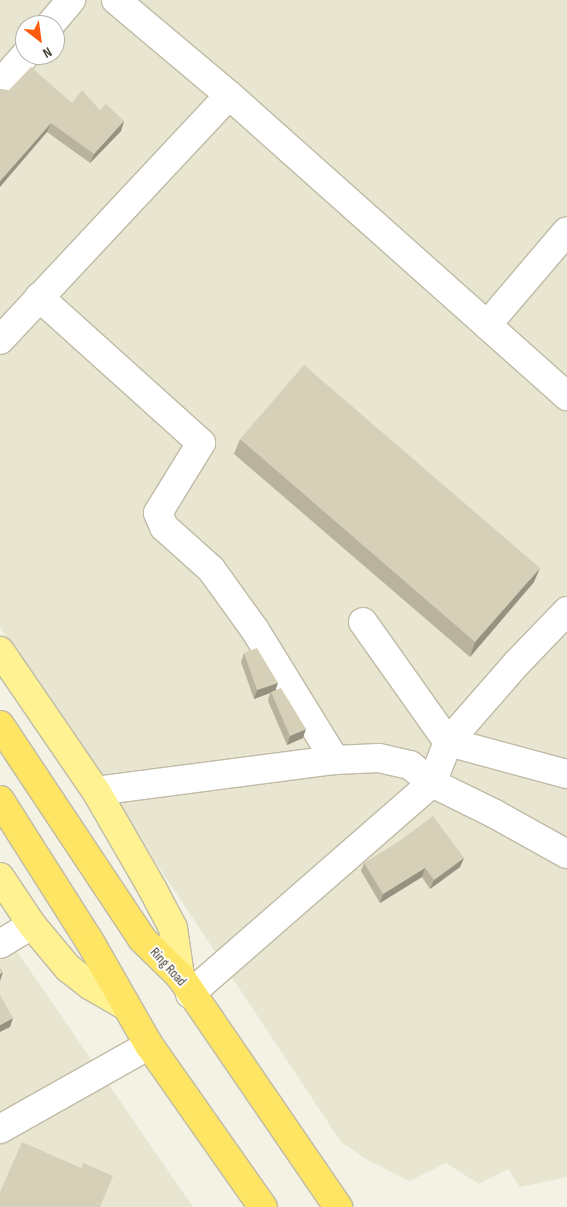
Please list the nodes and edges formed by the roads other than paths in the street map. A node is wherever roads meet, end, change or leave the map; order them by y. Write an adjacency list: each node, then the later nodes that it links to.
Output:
1 (71, 0): 3 (street)
2 (116, 0): 6 (street)
3 (58, 15)
4 (16, 65): 5 (street)
5 (0, 84)
6 (229, 95): 8 (street); 9 (street)
7 (567, 231): 9 (street)
8 (39, 297): 10 (street); 17 (street)
9 (487, 325): 11 (street)
10 (0, 340)
11 (567, 396)
12 (567, 611): 16 (street)
13 (363, 622): 16 (street)
14 (0, 651): 20 (main road)
15 (0, 725): 26 (highway, Ring Road)
16 (448, 742): 18 (street); 19 (street)
17 (335, 760): 19 (street); 20 (street)
18 (567, 774)
19 (432, 783): 22 (street); 26 (street)
20 (96, 792): 26 (main road)
21 (0, 800): 27 (highway)
22 (567, 854)
23 (0, 877): 24 (main road)
24 (32, 925): 25 (street); 27 (main road)
25 (0, 944)
26 (185, 985): 31 (highway, Ring Road)
27 (124, 1006): 28 (highway)
28 (149, 1045): 29 (street); 30 (highway)
29 (0, 1129)
30 (263, 1207)
31 (338, 1207)

